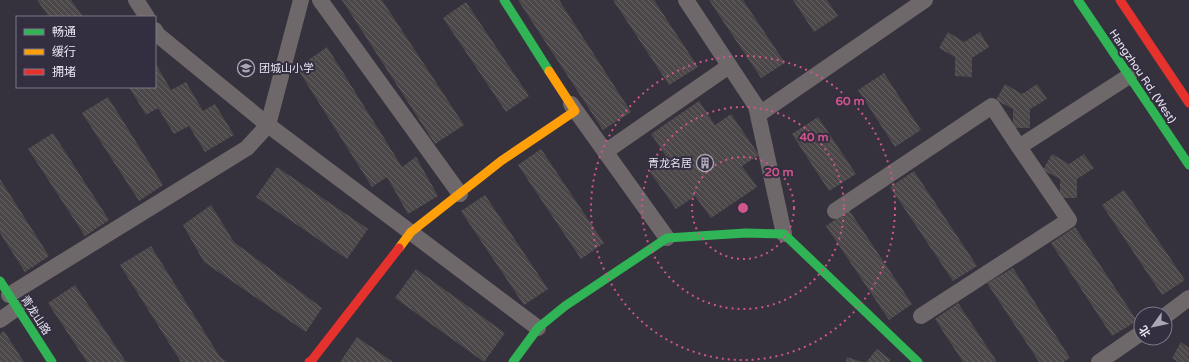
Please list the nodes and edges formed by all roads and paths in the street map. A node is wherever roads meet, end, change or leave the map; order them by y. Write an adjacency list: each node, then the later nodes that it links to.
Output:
1 (136, 0): 9 (street)
2 (301, 0): 16 (street)
3 (320, 0): 20 (street)
4 (504, 0): 14 (street)
5 (686, 0): 11 (street)
6 (925, 0): 15 (street)
7 (1078, 0): 12 (street, Hangzhou Rd. (West))
8 (1120, 0): 13 (street)
9 (146, 16)
10 (156, 32): 16 (street)
11 (729, 66): 15 (street); 18 (street)
12 (1129, 76): 17 (street); 19 (street, Hangzhou Rd. (West))
13 (1189, 103)
14 (571, 104): 18 (street); 20 (street)
15 (758, 115): 23 (street)
16 (268, 125): 22 (street); 27 (street)
17 (1019, 147): 21 (street); 29 (street)
18 (605, 152): 24 (street)
19 (1189, 165)
20 (460, 194): 22 (street)
21 (834, 211)
22 (411, 232): 31 (street); 34 (street)
23 (784, 234): 24 (street); 36 (street)
24 (668, 238): 31 (street)
25 (0, 281): 27 (street, 青龙山路)
26 (1189, 298): 28 (street)
27 (13, 302): 30 (street); 33 (street, 青龙山路)
28 (1173, 310)
29 (921, 316)
30 (0, 320)
31 (538, 328): 35 (street)
32 (1133, 339): 37 (street)
33 (52, 362)
34 (308, 362)
35 (513, 362)
36 (918, 362)
37 (1099, 362)

